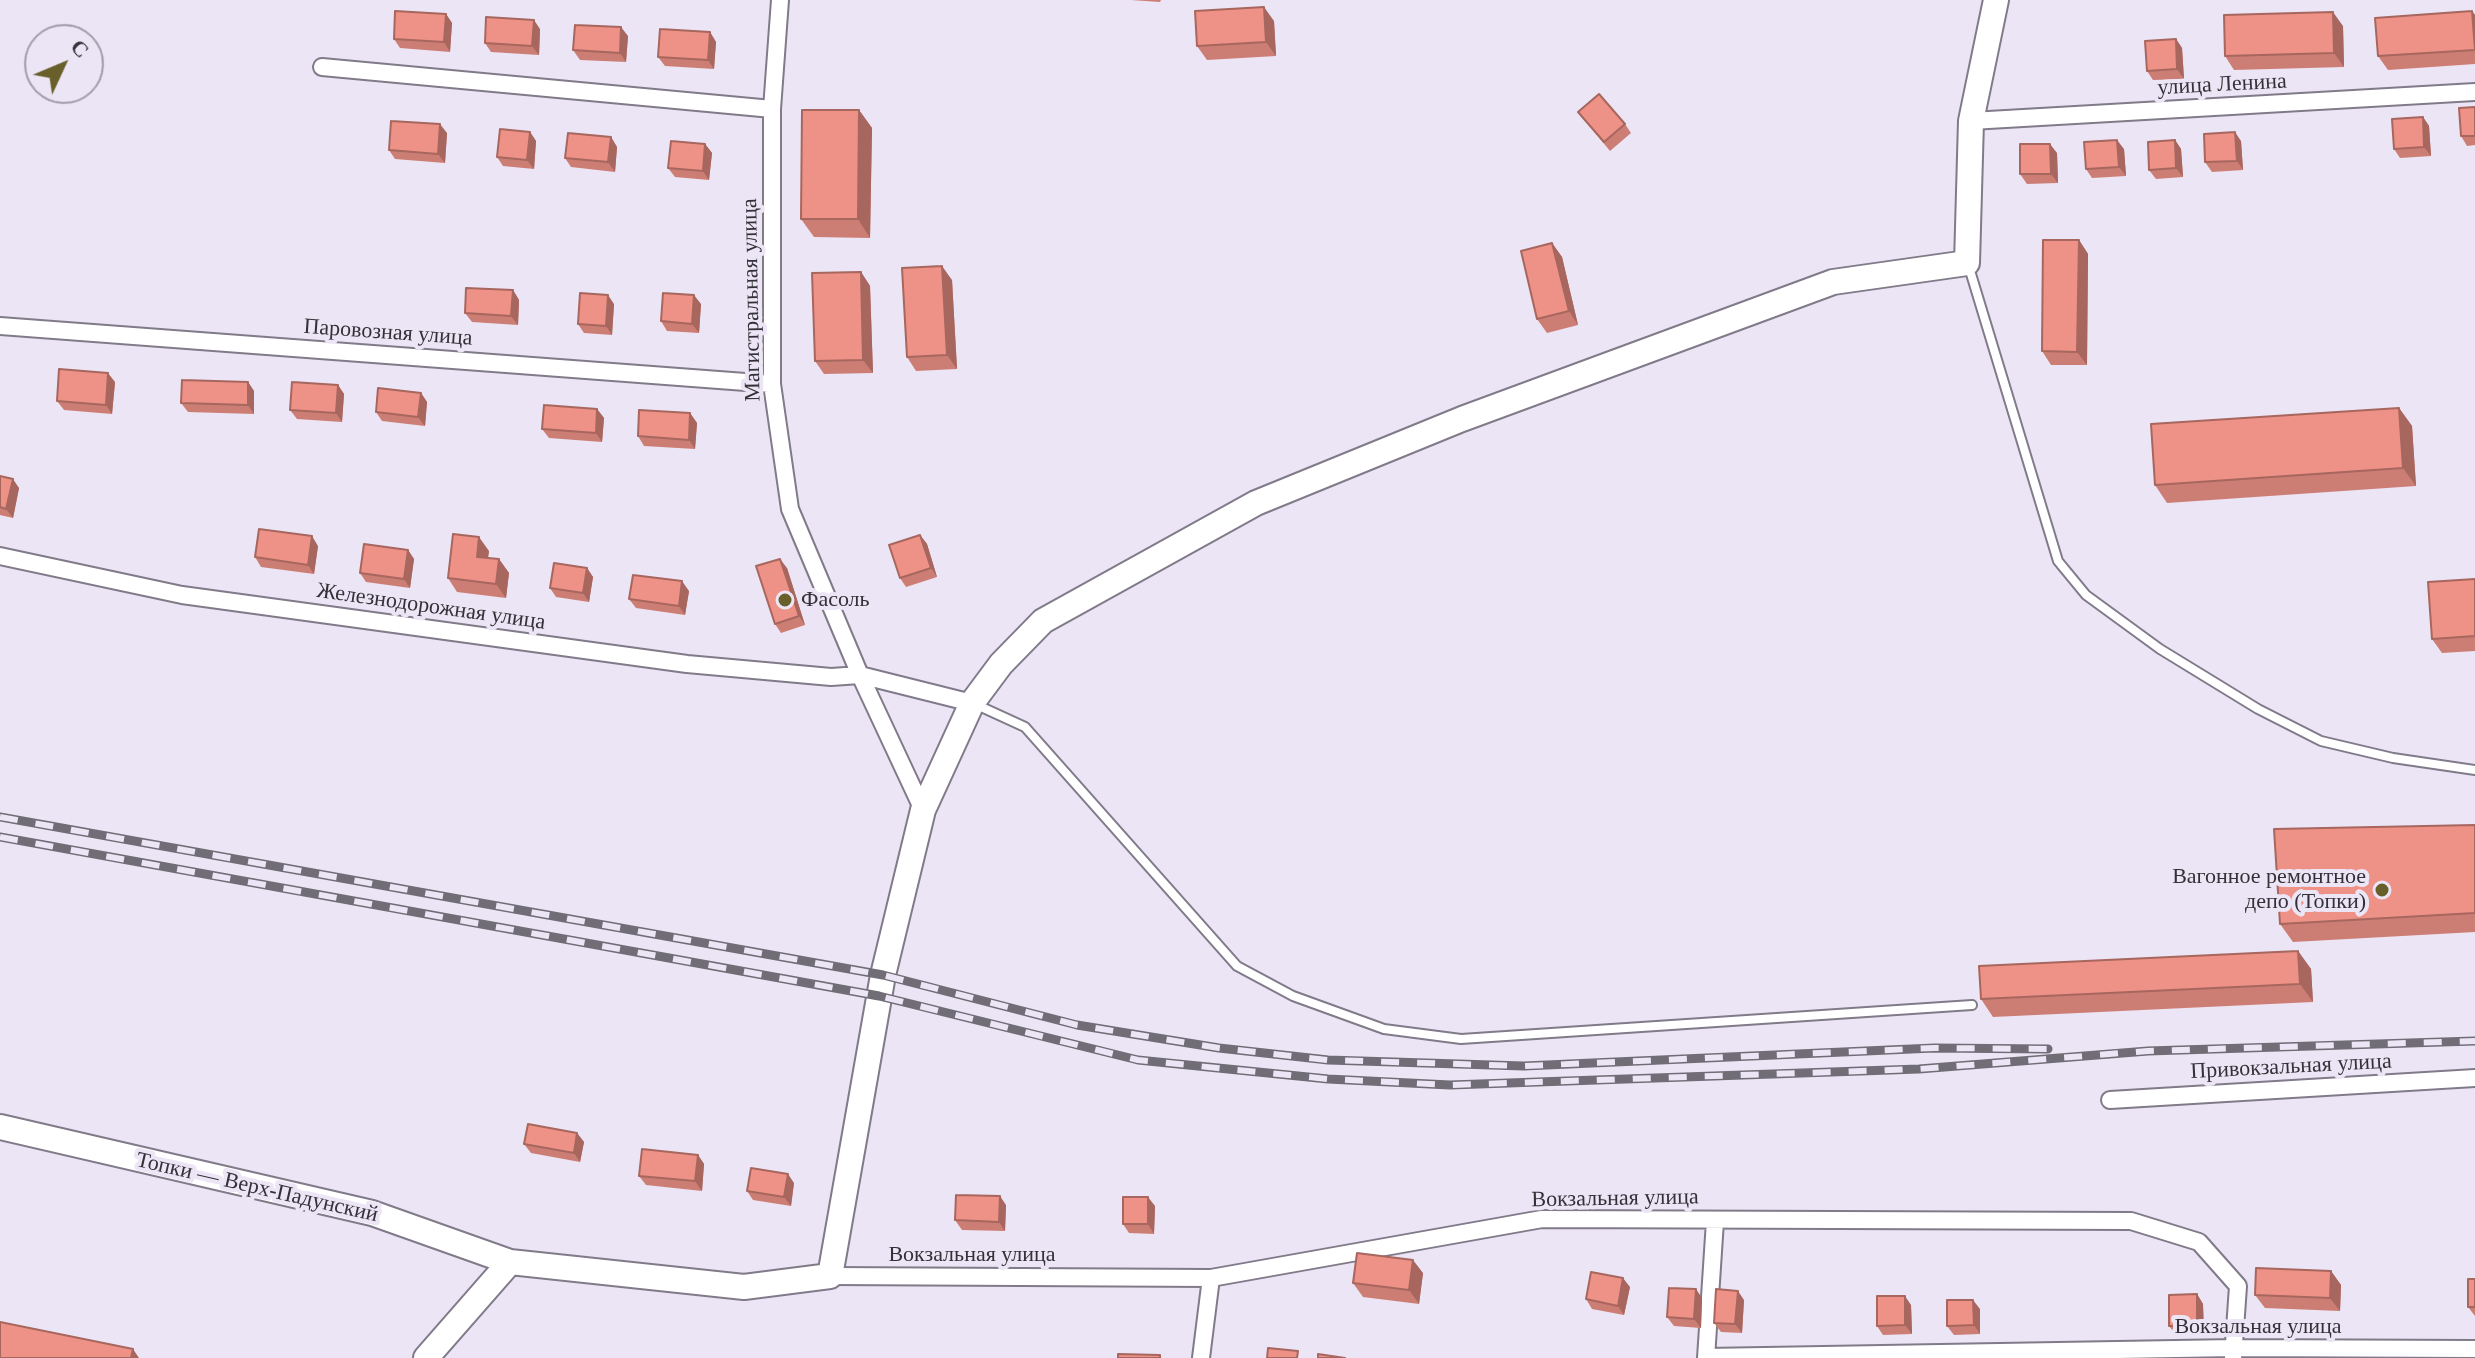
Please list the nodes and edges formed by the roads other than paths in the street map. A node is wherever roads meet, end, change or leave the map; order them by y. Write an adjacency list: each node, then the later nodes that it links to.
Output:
1 (780, 0): 5 (street, Магистральная улица)
2 (1996, 0): 6 (street)
3 (322, 67): 5 (street)
4 (2475, 92): 6 (street, улица Ленина)
5 (772, 109): 9 (street, Магистральная улица)
6 (1971, 121): 7 (street)
7 (1967, 263): 12 (street); 13 (lane)
8 (0, 326): 9 (street, Паровозная улица)
9 (772, 384): 11 (street, Магистральная улица)
10 (0, 556): 11 (street, Железнодорожная улица)
11 (860, 675): 12 (street, Железнодорожная улица); 14 (street, Магистральная улица)
12 (972, 703): 14 (street); 15 (lane)
13 (2475, 770)
14 (923, 810): 21 (street)
15 (1972, 1005)
16 (2475, 1078): 17 (street, Привокзальная улица)
17 (2110, 1100)
18 (0, 1127): 20 (street, Топки — Верх-Падунский)
19 (1715, 1221): 22 (street, Вокзальная улица); 24 (street, Вокзальная улица); 25 (street)
20 (510, 1262): 21 (street, Топки — Верх-Падунский); 26 (street)
21 (830, 1276): 22 (street, Вокзальная улица)
22 (1211, 1278): 27 (street)
23 (2475, 1349): 24 (street, Вокзальная улица)
24 (2234, 1353): 25 (street, Вокзальная улица)
25 (1706, 1357)
26 (426, 1358)
27 (1201, 1358)

